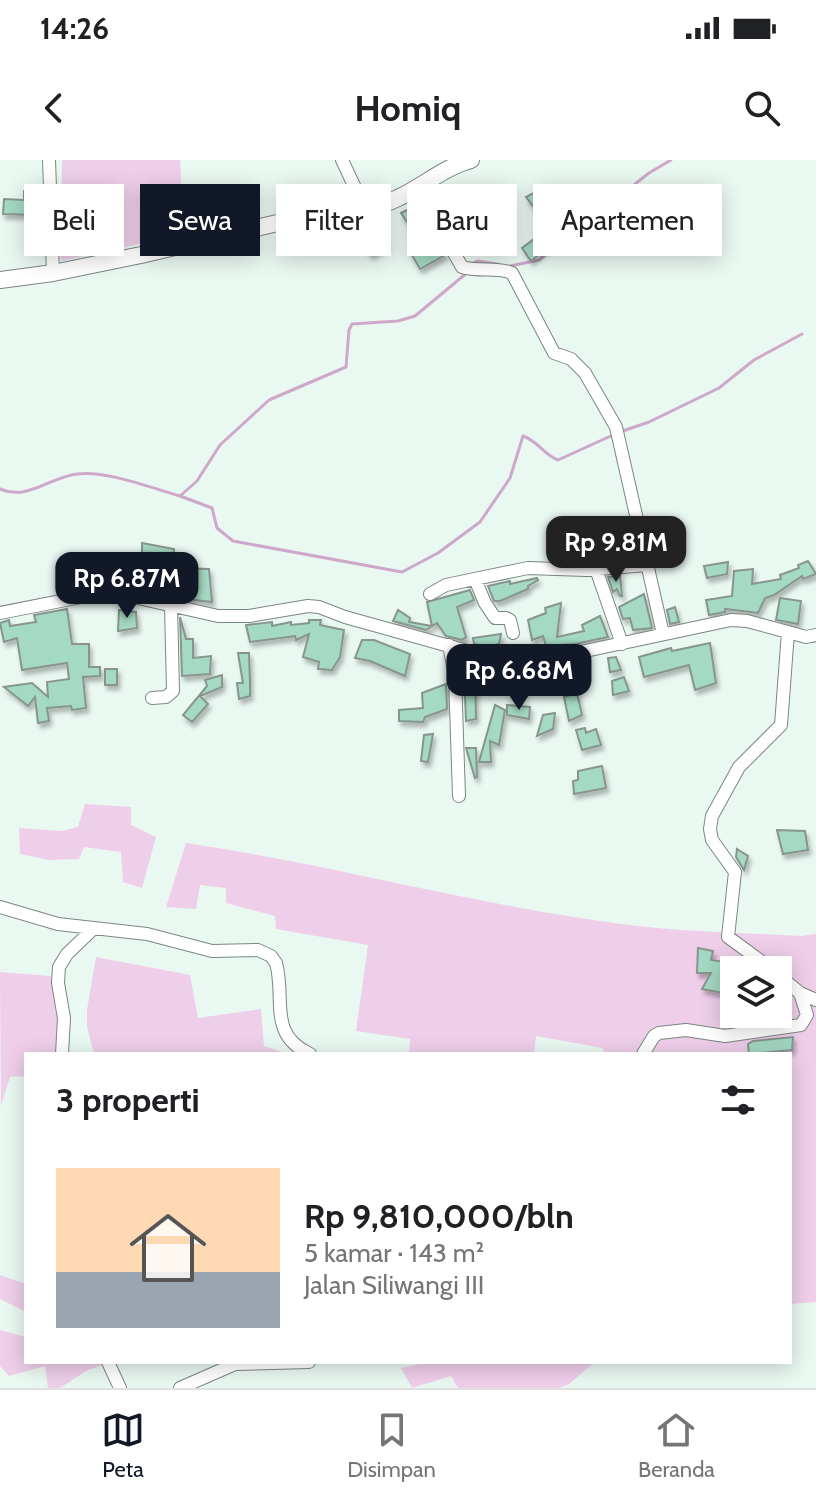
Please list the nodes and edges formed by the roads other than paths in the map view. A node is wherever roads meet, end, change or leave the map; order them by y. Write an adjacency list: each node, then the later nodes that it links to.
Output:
1 (49, 160): 8 (street)
2 (342, 160): 4 (street)
3 (464, 161): 5 (street)
4 (353, 184)
5 (423, 184)
6 (276, 223): 8 (street)
7 (459, 256): 10 (street)
8 (53, 273): 9 (street)
9 (0, 280)
10 (647, 565): 11 (street); 18 (street)
11 (596, 569): 12 (street); 20 (street)
12 (475, 579): 13 (street); 17 (street)
13 (430, 594)
14 (171, 605): 15 (street); 21 (street); 22 (street)
15 (0, 613)
16 (788, 632): 18 (street); 19 (street); 26 (street)
17 (513, 633)
18 (663, 634): 20 (street)
19 (811, 636)
20 (622, 644): 21 (street)
21 (449, 645): 23 (street)
22 (152, 698)
23 (459, 796)
24 (0, 907): 25 (street)
25 (93, 929): 30 (street); 31 (street)
26 (753, 956)
27 (792, 986): 28 (street)
28 (800, 993): 29 (street); 32 (street)
29 (816, 1000)
30 (62, 1052)
31 (306, 1052)
32 (644, 1052)
33 (109, 1364): 35 (street)
34 (235, 1364): 36 (street)
35 (120, 1388)
36 (180, 1388)

